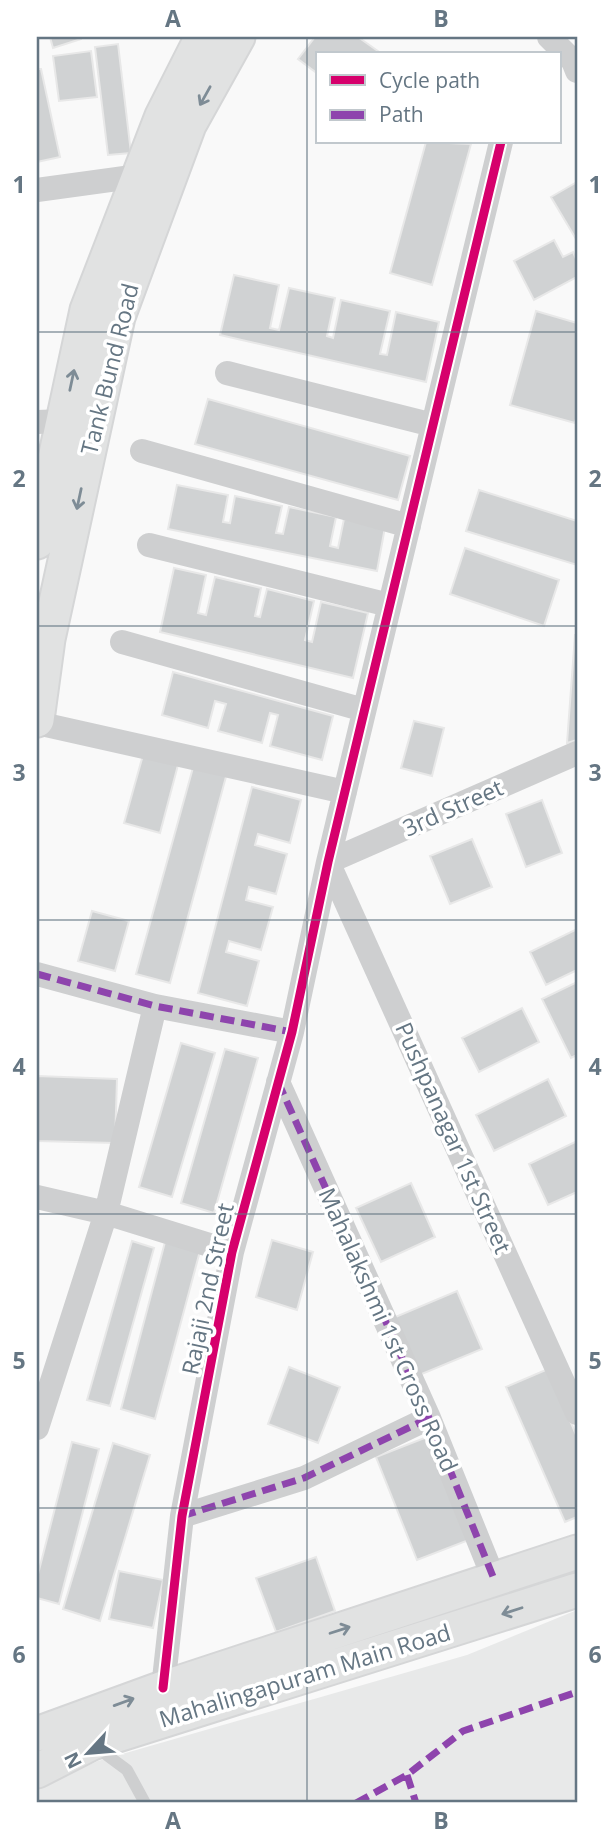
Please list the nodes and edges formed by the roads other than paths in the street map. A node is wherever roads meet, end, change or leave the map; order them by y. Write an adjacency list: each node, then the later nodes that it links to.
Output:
1 (202, 37): 6 (main road, Tank Bund Road)
2 (238, 37): 6 (main road, Tank Bund Road, one-way to 6)
3 (549, 37): 4 (street)
4 (561, 52)
5 (501, 144): 10 (street, Rajaji 2nd Street)
6 (154, 177): 7 (street); 9 (main road, Tank Bund Road, one-way to 6); 18 (main road, Tank Bund Road, one-way to 18)
7 (37, 190)
8 (227, 373): 10 (street)
9 (50, 421): 13 (main road, Tank Bund Road)
10 (433, 425): 12 (street, Rajaji 2nd Street)
11 (142, 451): 12 (street)
12 (409, 526): 15 (street, Rajaji 2nd Street)
13 (37, 542)
14 (149, 545): 15 (street)
15 (389, 605): 17 (street, Rajaji 2nd Street)
16 (122, 642): 17 (street)
17 (364, 710): 20 (street, Rajaji 2nd Street)
18 (37, 721): 20 (street)
19 (577, 753): 21 (street, 3rd Street)
20 (345, 792): 21 (street, Rajaji 2nd Street)
21 (328, 862): 24 (street, Rajaji 2nd Street); 29 (street, Pushpanagar 1st Street)
22 (37, 974): 23 (street)
23 (155, 1006): 24 (street); 27 (street)
24 (292, 1032): 25 (street, Rajaji 2nd Street)
25 (278, 1082): 28 (street, Rajaji 2nd Street); 30 (street, Mahalakshmi 1st Cross Road)
26 (37, 1197): 27 (street, Rajaji 2nd Street)
27 (106, 1213): 28 (street, Rajaji 2nd Street); 31 (street)
28 (232, 1252): 32 (street, Rajaji 2nd Street)
29 (577, 1413)
30 (429, 1418): 32 (street); 34 (street, Mahalakshmi 1st Cross Road)
31 (37, 1428)
32 (182, 1516): 36 (street, Rajaji 2nd Street)
33 (577, 1552): 34 (main road, Mahalingapuram Main Road)
34 (494, 1579): 36 (main road, Mahalingapuram Main Road, one-way to 34)
35 (577, 1590): 38 (main road, Mahalingapuram Main Road, one-way to 38)
36 (163, 1688): 37 (main road, Mahalingapuram Main Road, one-way to 36)
37 (37, 1734)
38 (92, 1743): 39 (main road, Mahalingapuram Main Road); 40 (lane)
39 (37, 1770)
40 (145, 1803)

